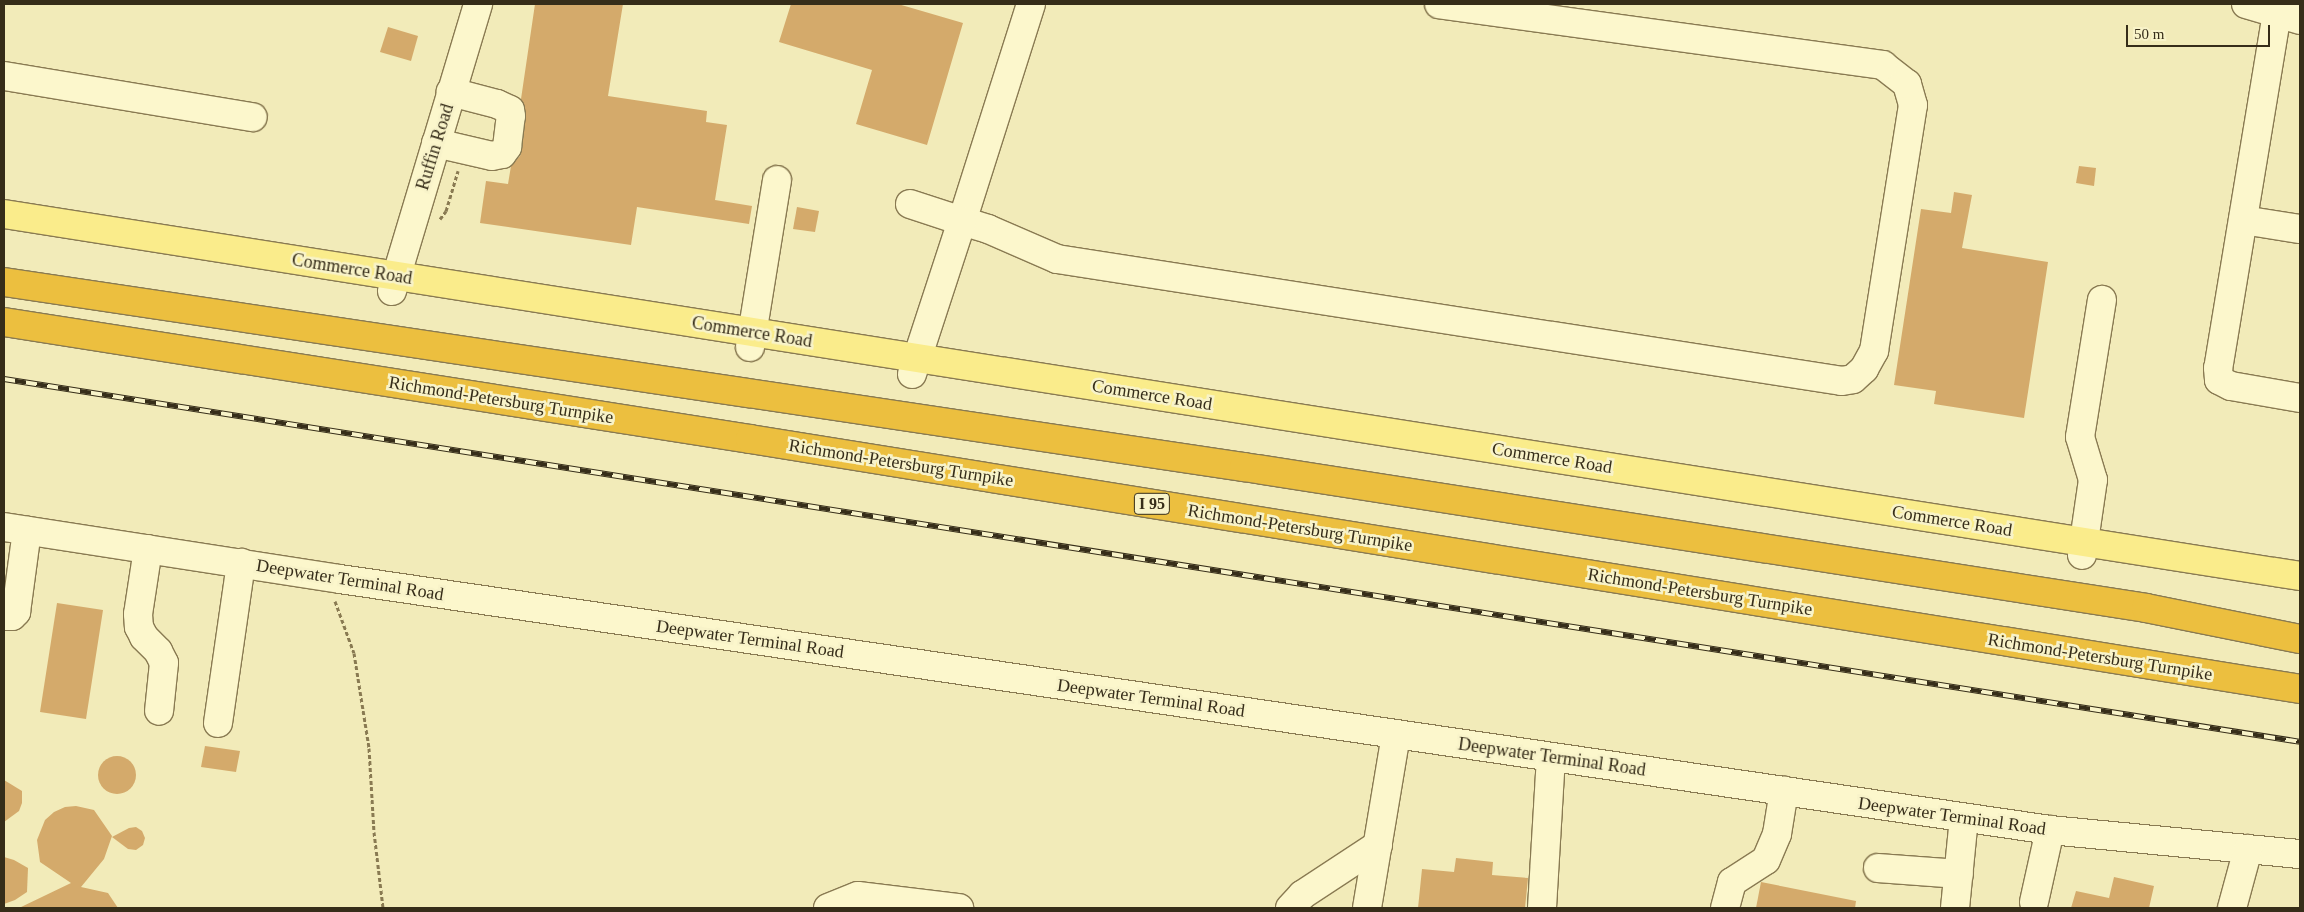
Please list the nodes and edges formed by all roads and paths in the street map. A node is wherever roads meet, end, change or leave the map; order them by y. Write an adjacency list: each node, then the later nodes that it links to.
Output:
1 (1031, 4): 15 (street)
2 (1439, 4): 5 (street)
3 (2246, 4): 6 (street)
4 (472, 5): 8 (street, Ruffin Road)
5 (1533, 10): 15 (street)
6 (2289, 17): 14 (street)
7 (4, 76): 9 (street)
8 (451, 92): 10 (street, Ruffin Road); 10 (street)
9 (254, 117)
10 (436, 143): 19 (street, Ruffin Road)
11 (777, 180): 22 (street)
12 (910, 204): 15 (street)
13 (4, 214): 19 (main road, Commerce Road)
14 (2243, 220): 17 (street); 24 (street)
15 (962, 221): 23 (street)
16 (4, 229): 19 (main road, Commerce Road)
17 (2300, 230)
18 (4, 282): 33 (highway)
19 (394, 284): 22 (main road, Commerce Road)
20 (2102, 300): 26 (street)
21 (4, 322): 34 (highway, Richmond-Petersburg Turnpike / I 95)
22 (751, 340): 23 (main road, Commerce Road)
23 (915, 367): 26 (main road, Commerce Road)
24 (2300, 398)
25 (15, 529): 27 (street, Deepwater Terminal Road); 32 (street)
26 (2083, 548): 29 (main road, Commerce Road); 31 (main road, Commerce Road)
27 (148, 549): 28 (street, Deepwater Terminal Road); 35 (street)
28 (241, 563): 30 (street, Deepwater Terminal Road); 36 (street)
29 (2300, 576)
30 (327, 577): 37 (street, Deepwater Terminal Road); 48 (path)
31 (2300, 590)
32 (4, 616)
33 (2300, 639)
34 (2300, 689)
35 (159, 711)
36 (218, 722)
37 (1396, 734): 38 (street, Deepwater Terminal Road); 42 (street)
38 (1551, 757): 39 (street, Deepwater Terminal Road); 53 (street)
39 (1784, 791): 40 (street, Deepwater Terminal Road); 54 (street)
40 (1964, 818): 41 (street, Deepwater Terminal Road); 46 (street)
41 (2050, 830): 43 (street, Deepwater Terminal Road); 47 (street)
42 (1378, 845): 51 (street); 52 (street)
43 (2248, 849): 44 (street, Deepwater Terminal Road); 56 (street)
44 (2300, 854)
45 (1878, 868): 46 (street)
46 (1960, 874): 55 (street)
47 (2034, 902)
48 (383, 908)
49 (828, 908): 50 (street)
50 (959, 908)
51 (1290, 908)
52 (1366, 908)
53 (1542, 908)
54 (1725, 908)
55 (1955, 908)
56 (2232, 908)

